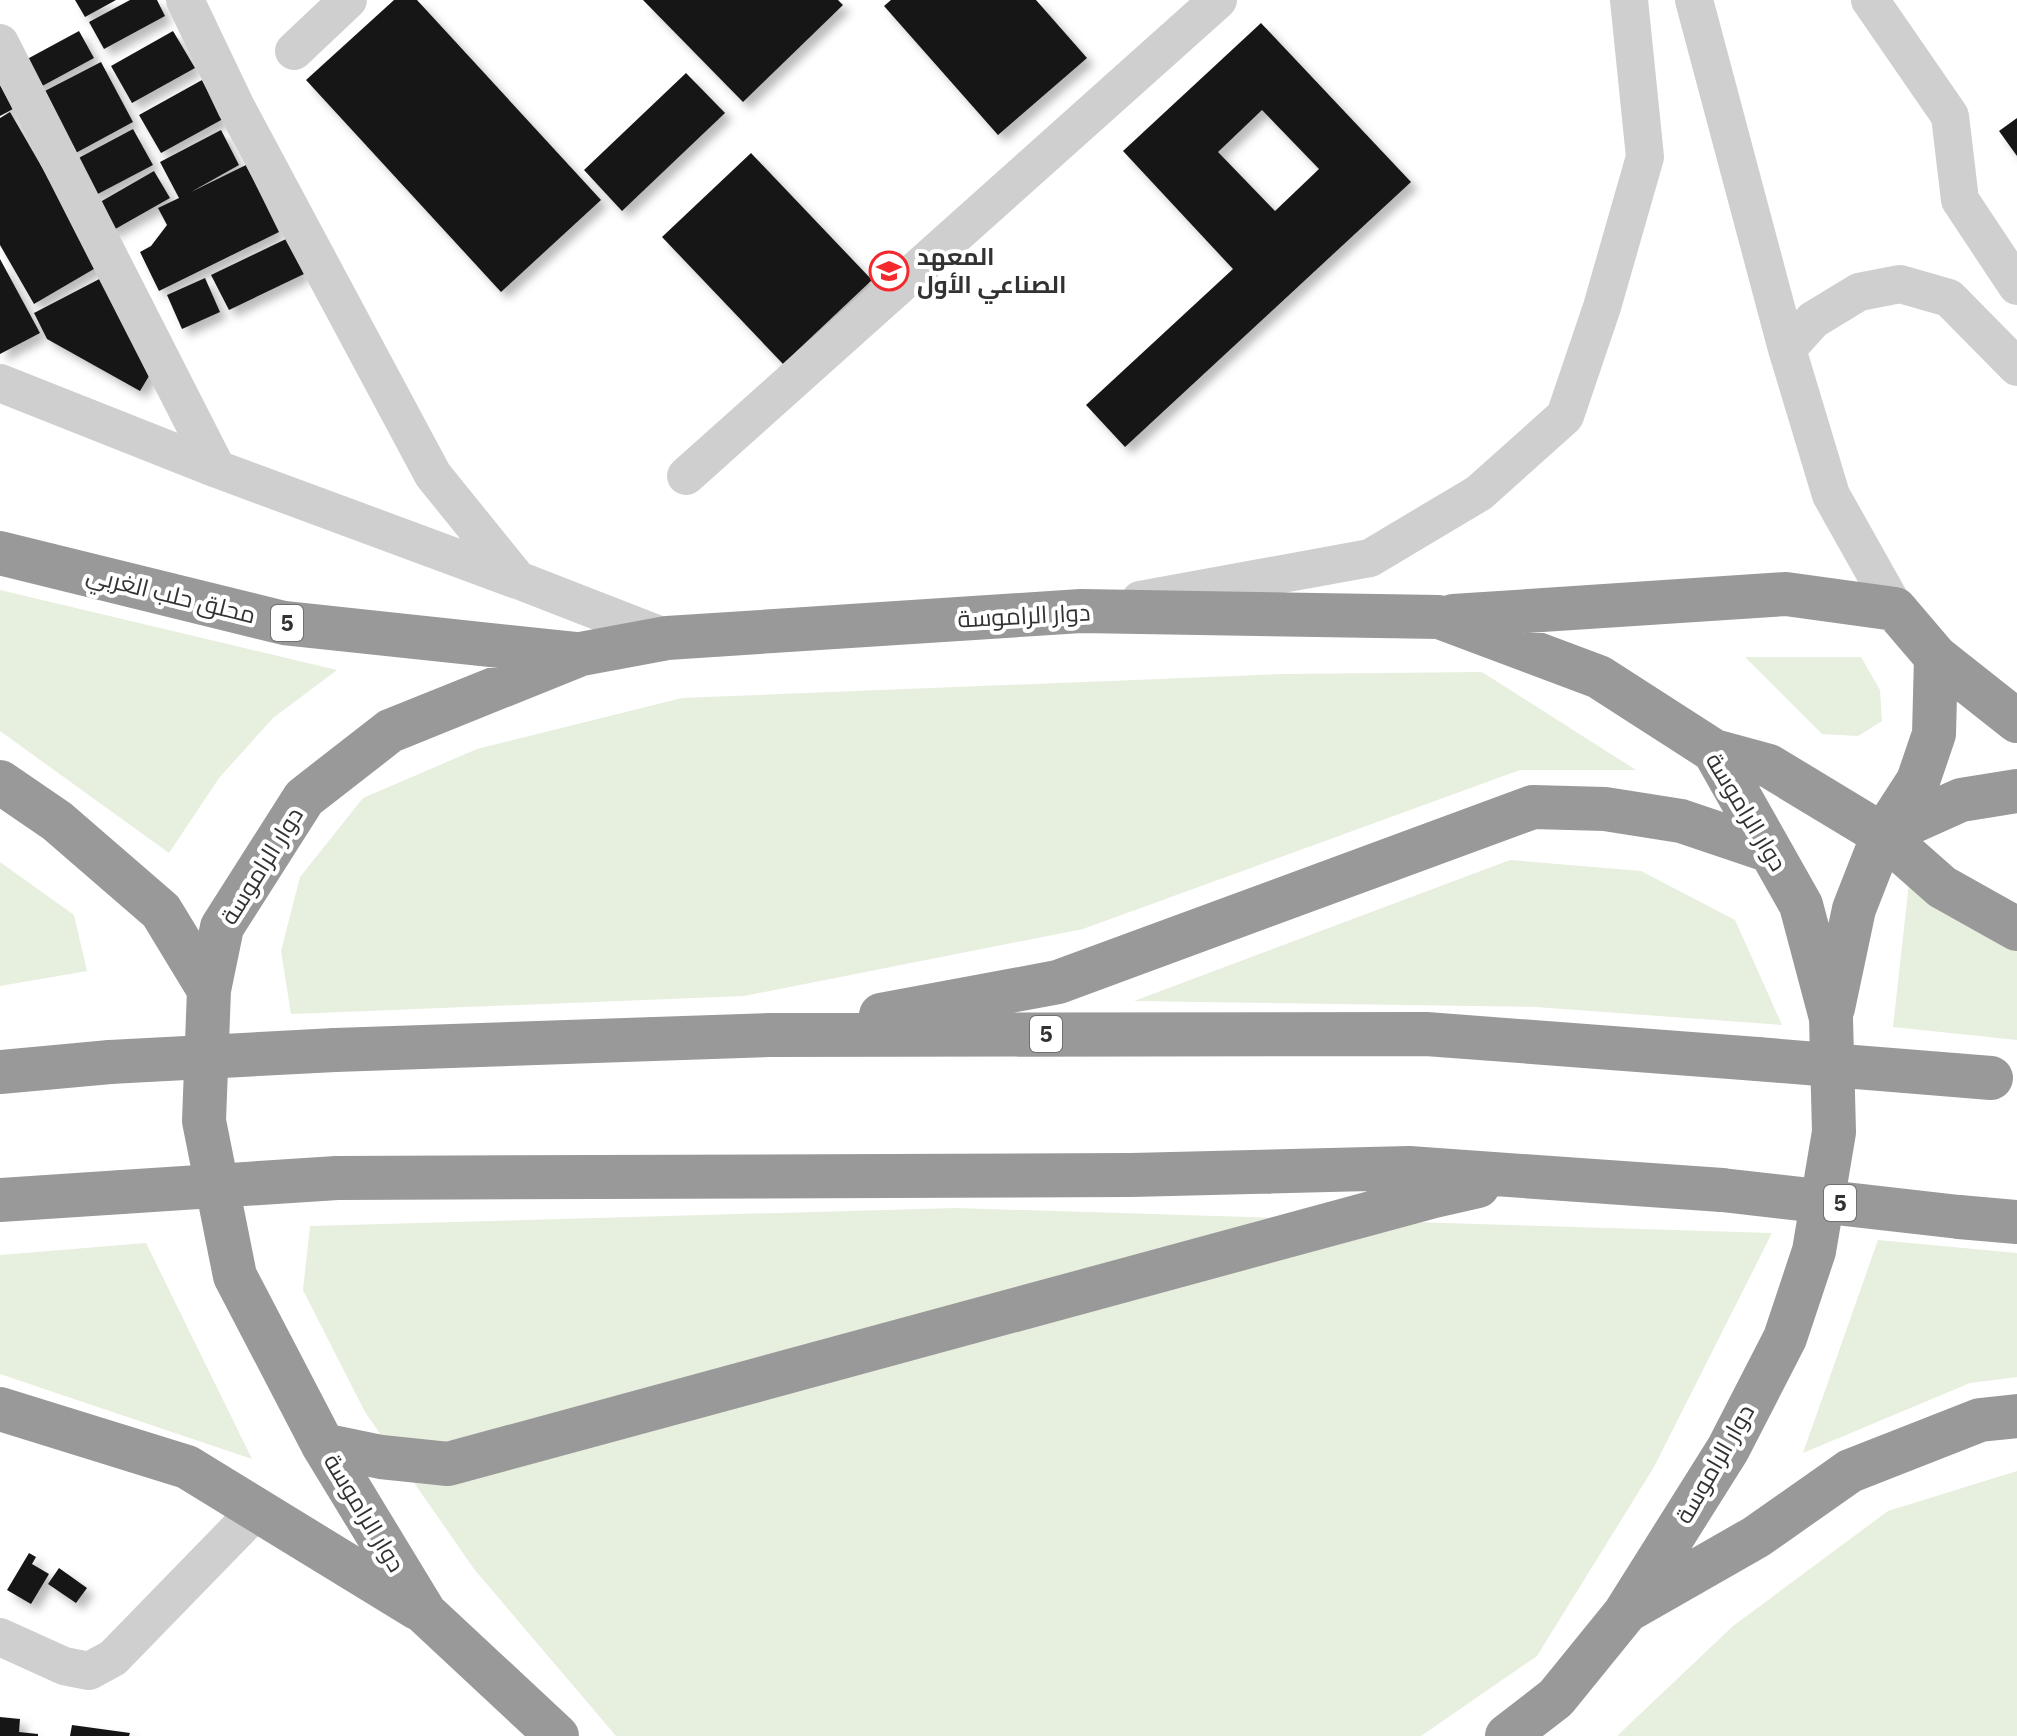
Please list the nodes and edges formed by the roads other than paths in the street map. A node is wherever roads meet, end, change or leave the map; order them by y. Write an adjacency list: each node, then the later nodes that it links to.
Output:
1 (185, 0): 16 (street)
2 (348, 0): 8 (street)
3 (1218, 0): 14 (street)
4 (1629, 0): 18 (street)
5 (1694, 0): 10 (street)
6 (1870, 0): 9 (street)
7 (0, 43): 13 (street)
8 (294, 51)
9 (2017, 286)
10 (1787, 349): 11 (street); 17 (street)
11 (2017, 367)
12 (0, 383): 13 (street)
13 (217, 469): 16 (street)
14 (686, 476)
15 (0, 553): 21 (highway, محلق حلب الغربي / 5)
16 (518, 580): 20 (street)
17 (1895, 609): 19 (highway); 22 (highway)
18 (1081, 611): 19 (highway, دوار الراموسة); 20 (highway, دوار الراموسة)
19 (1439, 617): 24 (highway, دوار الراموسة)
20 (667, 638): 21 (highway, دوار الراموسة)
21 (581, 654): 30 (highway, دوار الراموسة)
22 (1936, 657): 23 (highway); 27 (highway)
23 (2017, 721)
24 (1714, 751): 27 (highway); 28 (highway, دوار الراموسة)
25 (0, 782): 30 (highway)
26 (2017, 791): 27 (highway)
27 (1883, 835): 29 (highway); 31 (highway)
28 (1770, 851): 31 (highway, دوار الراموسة); 32 (highway)
29 (2017, 929)
30 (209, 990): 40 (highway, دوار الراموسة)
31 (1831, 1018): 43 (highway, دوار الراموسة)
32 (770, 1035): 33 (highway, 5, bridge); 34 (highway, 5, bridge)
33 (0, 1072)
34 (2004, 1079)
35 (1529, 1175): 36 (highway, 5, bridge); 37 (highway, 5, bridge); 40 (highway)
36 (0, 1200)
37 (2017, 1222)
38 (0, 1409): 41 (highway)
39 (2017, 1416): 43 (highway)
40 (323, 1445): 42 (highway, دوار الراموسة)
41 (257, 1510): 42 (highway); 44 (street)
42 (425, 1613): 46 (highway, دوار الراموسة)
43 (1625, 1613): 45 (highway, دوار الراموسة)
44 (0, 1637)
45 (1556, 1698): 47 (highway, دوار الراموسة); 48 (highway)
46 (557, 1736)
47 (1507, 1736)
48 (1522, 1736)

